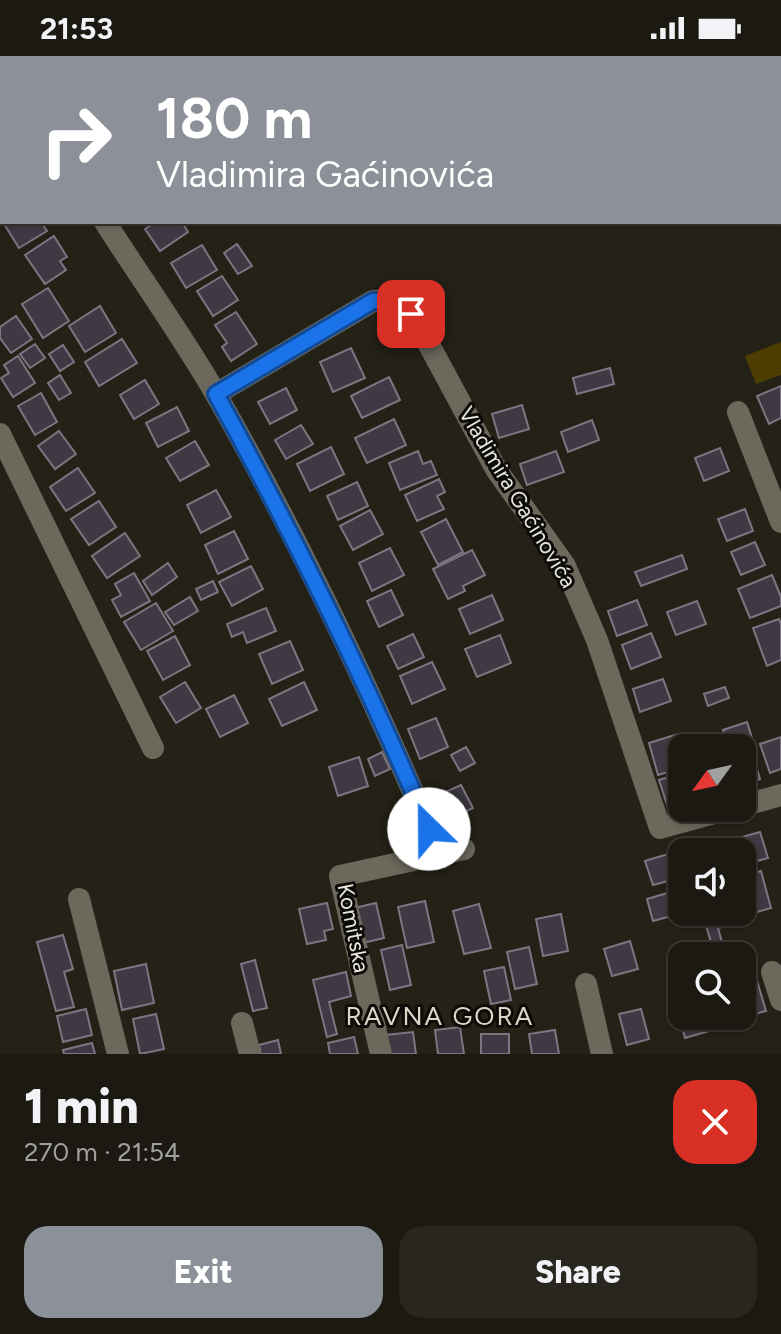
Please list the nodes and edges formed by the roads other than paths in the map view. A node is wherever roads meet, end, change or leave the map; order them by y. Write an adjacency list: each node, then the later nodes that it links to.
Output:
1 (106, 224): 2 (street)
2 (216, 394): 9 (street, Vladimira Gaćinovića); 10 (street)
3 (738, 412): 5 (street)
4 (0, 434): 6 (street)
5 (781, 522)
6 (153, 748)
7 (781, 795): 8 (street)
8 (756, 802)
9 (682, 822)
10 (429, 829)
11 (464, 849): 19 (street, Komitska)
12 (79, 899): 17 (street)
13 (772, 972): 15 (street)
14 (586, 984): 20 (street)
15 (781, 1000)
16 (242, 1023): 18 (street)
17 (118, 1054)
18 (250, 1054)
19 (381, 1054)
20 (602, 1054)

